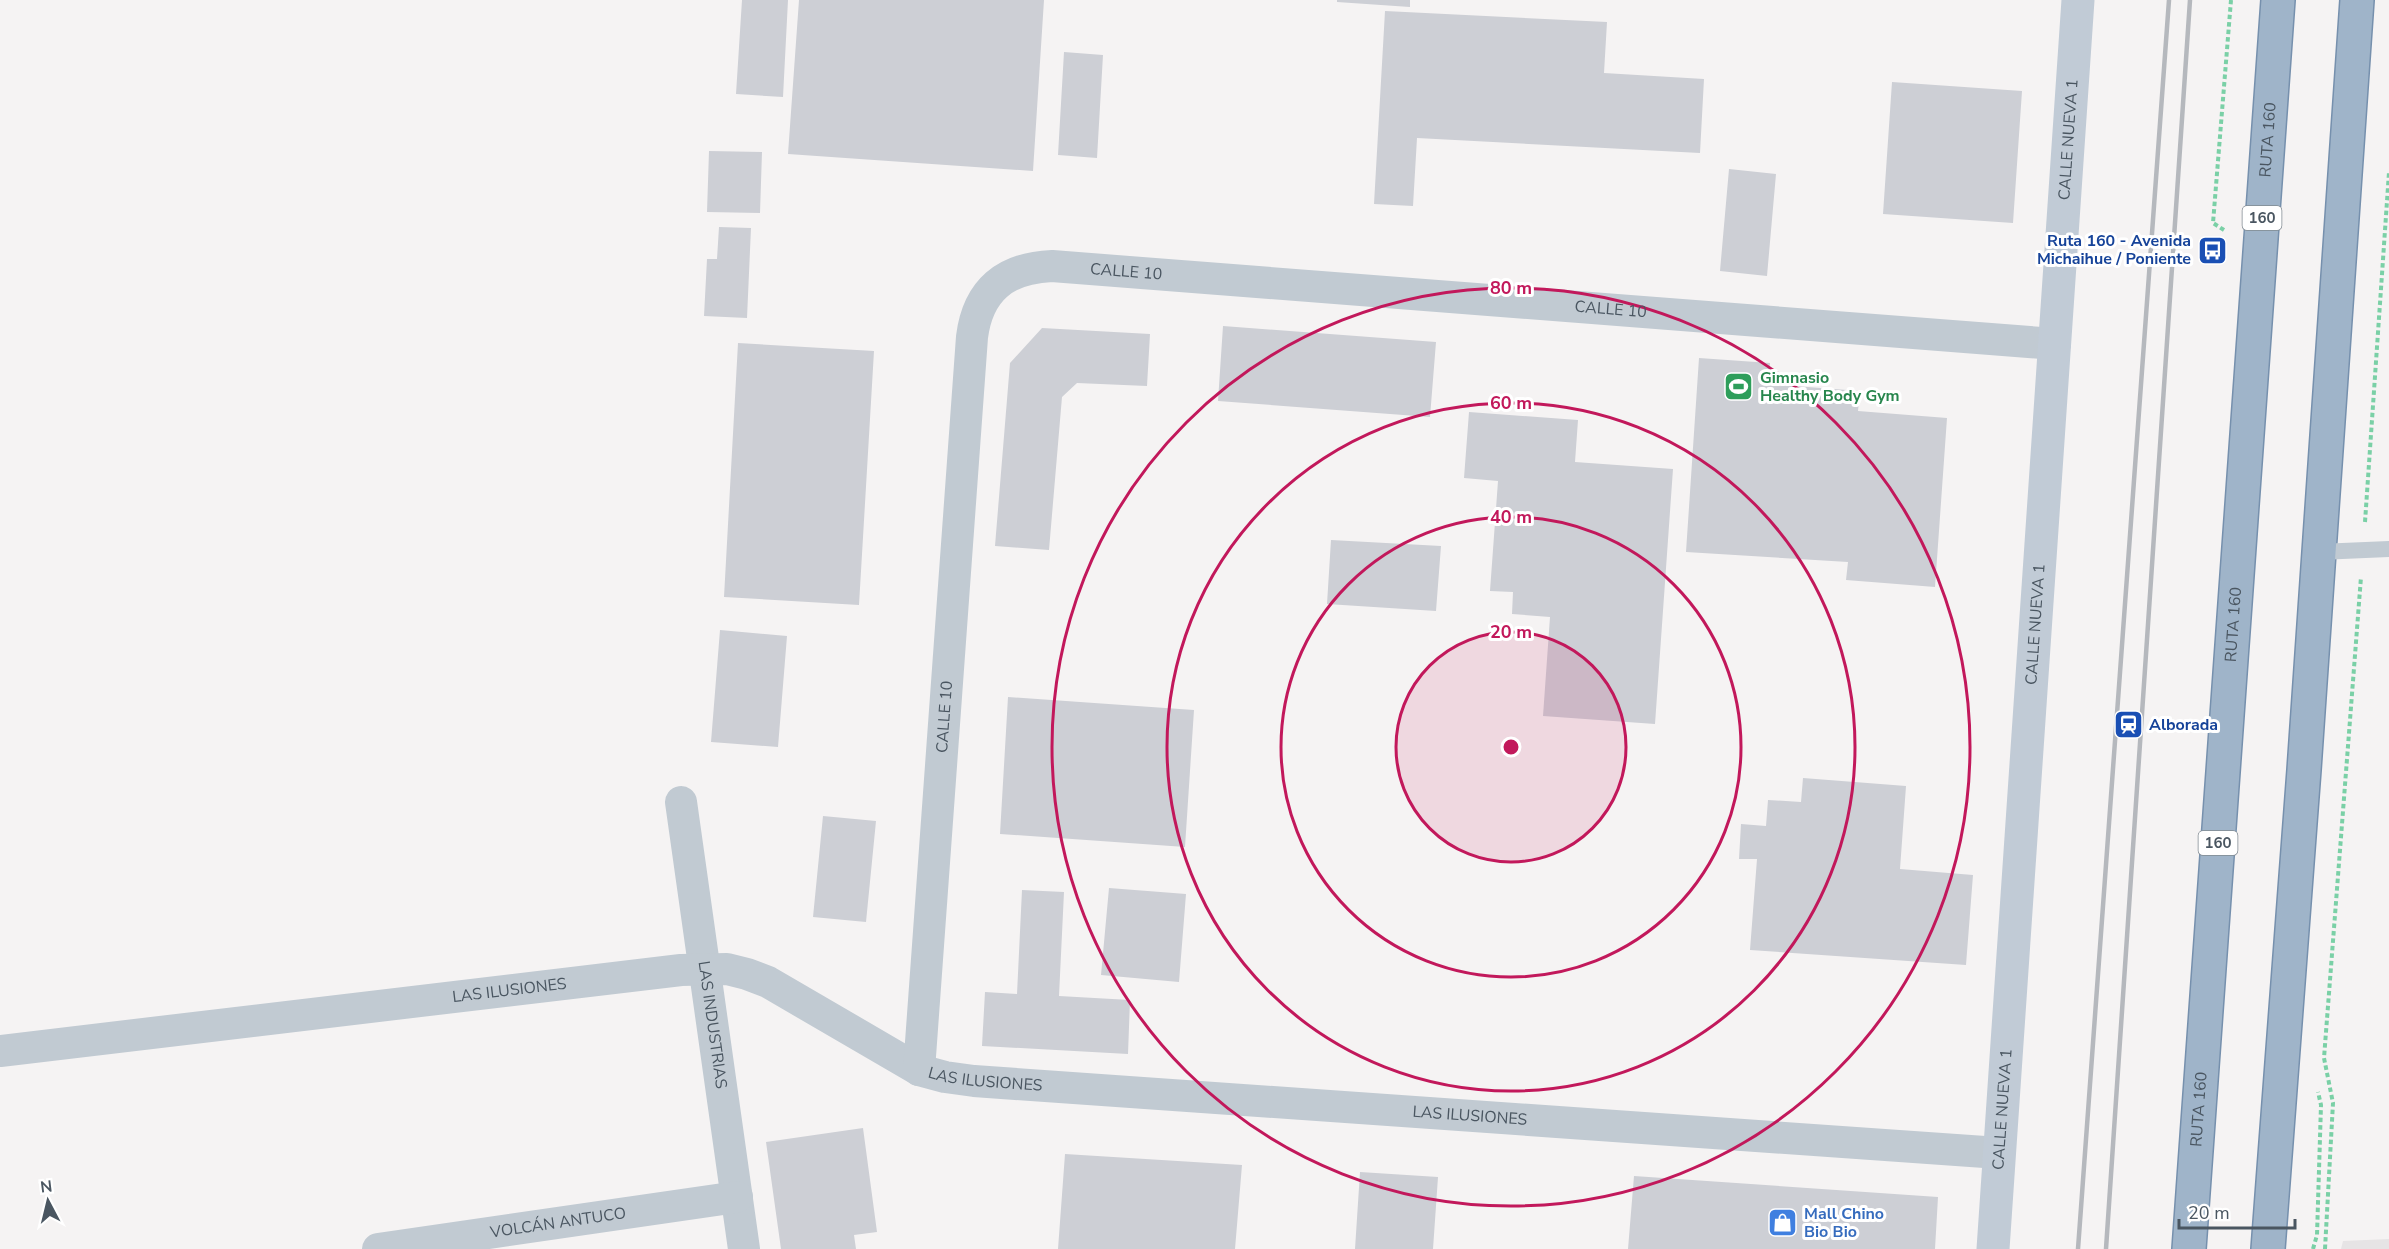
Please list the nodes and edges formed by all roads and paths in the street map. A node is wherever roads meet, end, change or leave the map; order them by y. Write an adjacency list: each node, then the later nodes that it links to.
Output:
1 (2078, 0): 7 (main road, CALLE NUEVA 1)
2 (2231, 0): 6 (path)
3 (2278, 0): 6 (highway, RUTA 160 / 160)
4 (2357, 0): 10 (highway)
5 (2389, 172): 9 (path)
6 (2259, 254): 21 (highway, RUTA 160 / 160)
7 (2055, 344): 14 (street, CALLE 10); 15 (main road, CALLE NUEVA 1)
8 (2389, 549): 9 (lane)
9 (2364, 550): 10 (lane); 23 (path)
10 (2319, 552): 22 (highway)
11 (681, 802): 12 (street, LAS INDUSTRIAS)
12 (706, 969): 13 (street, LAS ILUSIONES); 14 (street, LAS ILUSIONES); 16 (street, LAS INDUSTRIAS)
13 (0, 1051)
14 (919, 1070): 15 (street, LAS ILUSIONES)
15 (1999, 1153): 20 (main road, CALLE NUEVA 1)
16 (737, 1197): 17 (street, VOLCÁN ANTUCO); 19 (street, LAS INDUSTRIAS)
17 (534, 1238): 18 (street, VOLCÁN ANTUCO)
18 (378, 1249)
19 (744, 1249)
20 (1993, 1249)
21 (2189, 1249)
22 (2268, 1249)
23 (2325, 1249)

